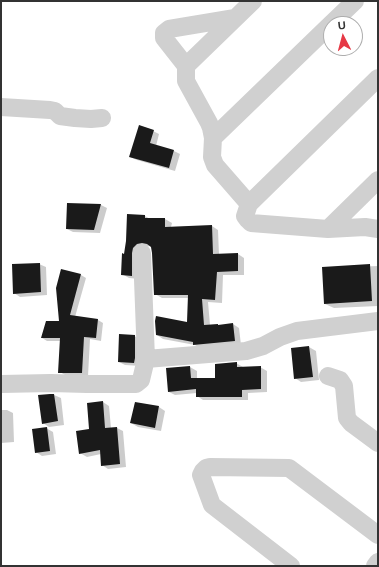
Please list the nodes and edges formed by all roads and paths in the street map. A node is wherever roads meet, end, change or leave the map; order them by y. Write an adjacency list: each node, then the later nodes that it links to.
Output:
1 (253, 1): 4 (street)
2 (355, 1): 3 (street)
3 (339, 16)
4 (235, 18): 6 (street); 6 (street)
5 (323, 32): 10 (street)
6 (186, 66): 10 (street)
7 (378, 78): 12 (street)
8 (1, 107): 9 (street)
9 (102, 118)
10 (214, 138): 12 (street)
11 (378, 180): 14 (street)
12 (249, 204): 14 (street)
13 (378, 228): 14 (street)
14 (328, 229)
15 (142, 253): 17 (street)
16 (378, 322): 17 (street)
17 (146, 359): 19 (street)
18 (328, 376): 20 (street)
19 (1, 384)
20 (378, 444)
21 (378, 535): 23 (street)
22 (378, 562): 24 (street)
23 (291, 566)
24 (375, 566)

